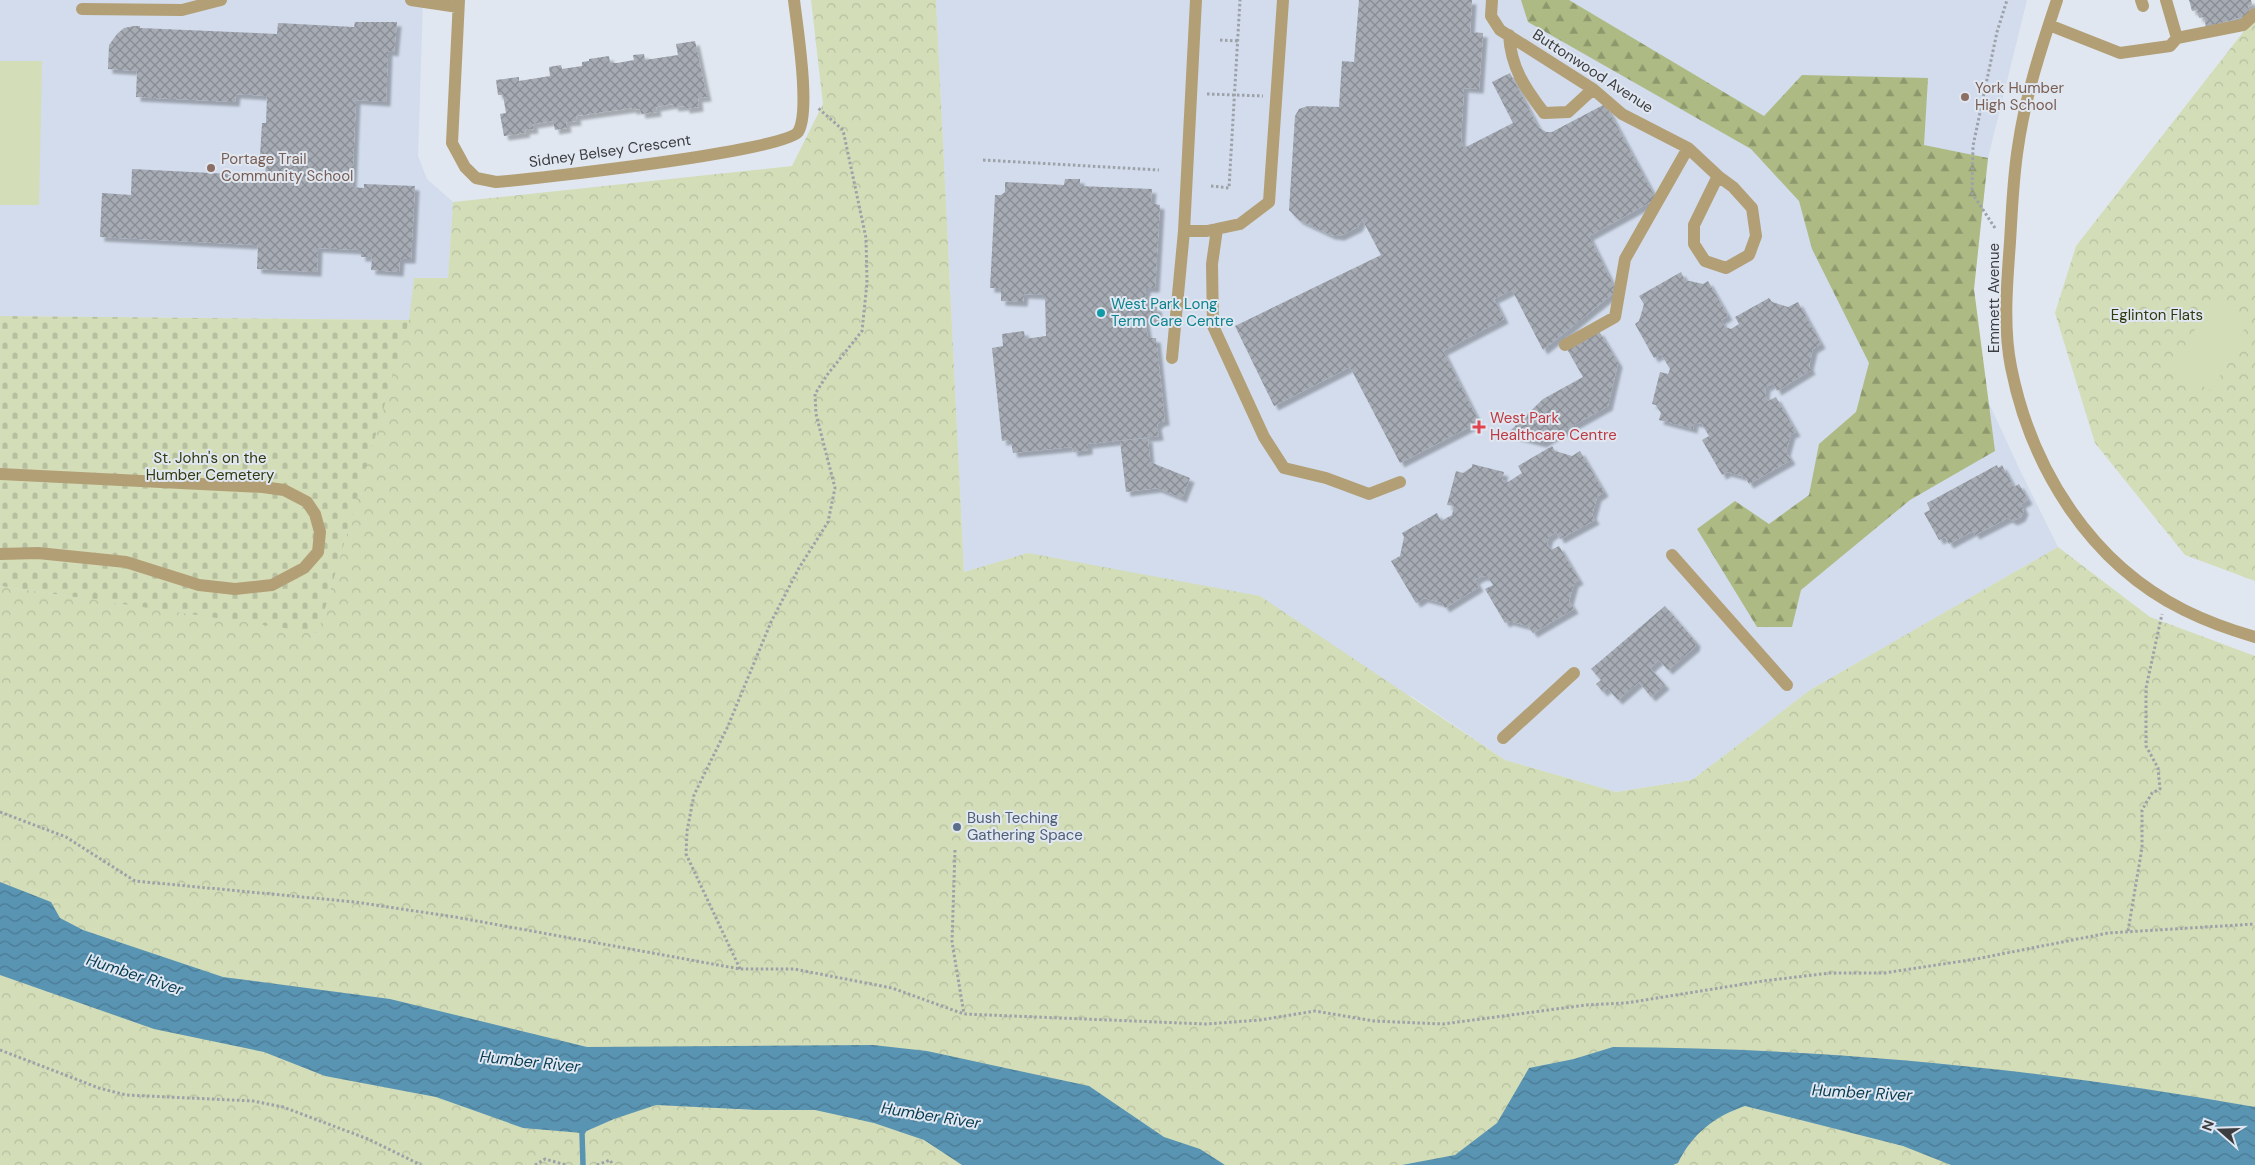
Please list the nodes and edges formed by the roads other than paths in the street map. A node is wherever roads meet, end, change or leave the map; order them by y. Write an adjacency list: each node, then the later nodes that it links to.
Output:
1 (221, 0): 10 (street)
2 (410, 0): 9 (street)
3 (794, 0): 9 (street, Sidney Belsey Crescent)
4 (1196, 0): 19 (street)
5 (1283, 0): 18 (street)
6 (1492, 0): 13 (street, Buttonwood Avenue)
7 (2055, 0): 12 (street, Emmett Avenue)
8 (2166, 0): 14 (street)
9 (458, 4)
10 (82, 9)
11 (2255, 14): 14 (street)
12 (2048, 25): 14 (street); 26 (street, Emmett Avenue)
13 (1509, 36): 15 (street, Buttonwood Avenue); 15 (street)
14 (2177, 38)
15 (1593, 89): 16 (street, Buttonwood Avenue)
16 (1688, 148): 17 (street, Buttonwood Avenue); 20 (street)
17 (1718, 176): 17 (street, Buttonwood Avenue)
18 (1217, 229): 19 (street); 23 (street)
19 (1184, 231): 21 (street)
20 (1565, 345)
21 (1172, 358)
22 (0, 474): 24 (street)
23 (1400, 482)
24 (0, 554)
25 (1672, 555): 28 (street)
26 (2255, 637)
27 (1574, 673): 29 (street)
28 (1787, 685)
29 (1503, 738)

